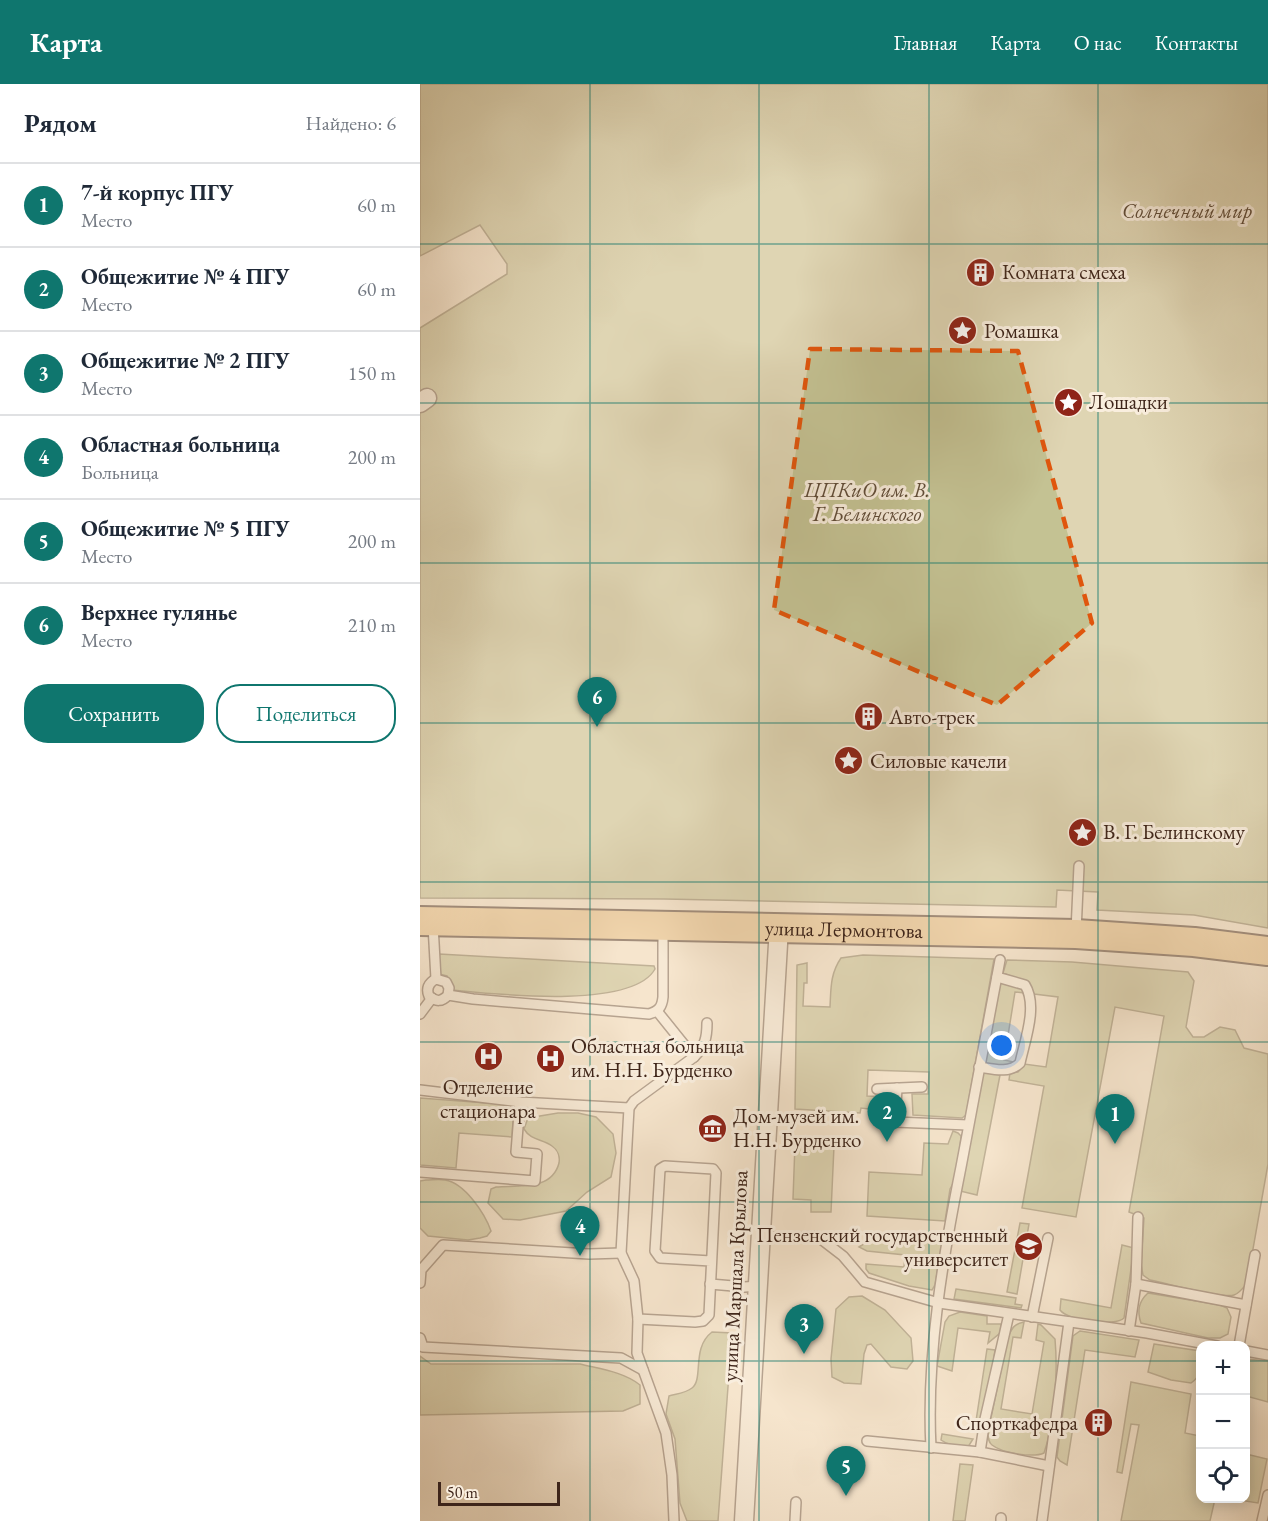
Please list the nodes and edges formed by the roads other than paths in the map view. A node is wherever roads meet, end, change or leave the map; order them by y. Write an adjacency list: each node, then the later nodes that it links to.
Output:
1 (1079, 866): 5 (lane)
2 (426, 921): 3 (main road, улица Лермонтова); 9 (lane)
3 (663, 925): 4 (main road, улица Лермонтова); 12 (lane)
4 (779, 927): 5 (main road, улица Лермонтова); 26 (street, улица Маршала Крылова)
5 (1076, 934): 6 (main road, улица Лермонтова)
6 (1268, 951)
7 (1000, 960): 8 (lane)
8 (997, 977): 16 (lane); 16 (lane)
9 (436, 979): 10 (lane); 11 (lane)
10 (448, 995): 11 (lane); 12 (lane)
11 (432, 998): 13 (lane)
12 (657, 1011): 15 (lane)
13 (420, 1014)
14 (707, 1023): 15 (lane)
15 (694, 1057): 22 (lane)
16 (980, 1067): 23 (lane)
17 (922, 1087): 18 (lane)
18 (897, 1088): 19 (lane); 23 (lane)
19 (877, 1089)
20 (420, 1090): 21 (lane)
21 (520, 1102): 22 (lane); 24 (lane)
22 (629, 1108): 28 (lane)
23 (969, 1125): 35 (lane)
24 (420, 1172)
25 (1138, 1218): 33 (lane)
26 (760, 1236): 34 (street, улица Маршала Крылова); 35 (lane)
27 (1048, 1238): 38 (lane)
28 (621, 1253): 31 (lane); 39 (lane)
29 (1255, 1256): 36 (lane)
30 (711, 1261): 30 (lane); 32 (lane)
31 (420, 1283)
32 (710, 1284): 34 (lane); 39 (lane)
33 (1136, 1284): 36 (lane); 41 (lane)
34 (757, 1286): 55 (street, улица Маршала Крылова)
35 (939, 1303): 37 (lane); 49 (lane)
36 (1246, 1305): 43 (lane)
37 (1009, 1314): 38 (lane); 50 (lane)
38 (1032, 1317): 40 (lane)
39 (638, 1319): 47 (lane)
40 (1069, 1322): 41 (lane); 51 (lane)
41 (1129, 1330): 44 (lane)
42 (420, 1338): 47 (lane)
43 (1240, 1341)
44 (1196, 1342)
45 (1250, 1352): 46 (lane)
46 (1268, 1355)
47 (643, 1370): 54 (lane)
48 (867, 1441): 49 (lane)
49 (931, 1448): 50 (lane)
50 (980, 1452): 51 (lane)
51 (1049, 1466): 57 (lane)
52 (1268, 1495): 58 (lane)
53 (796, 1502): 56 (lane)
54 (674, 1521)
55 (744, 1521)
56 (795, 1521)
57 (1042, 1521)
58 (1262, 1521)

